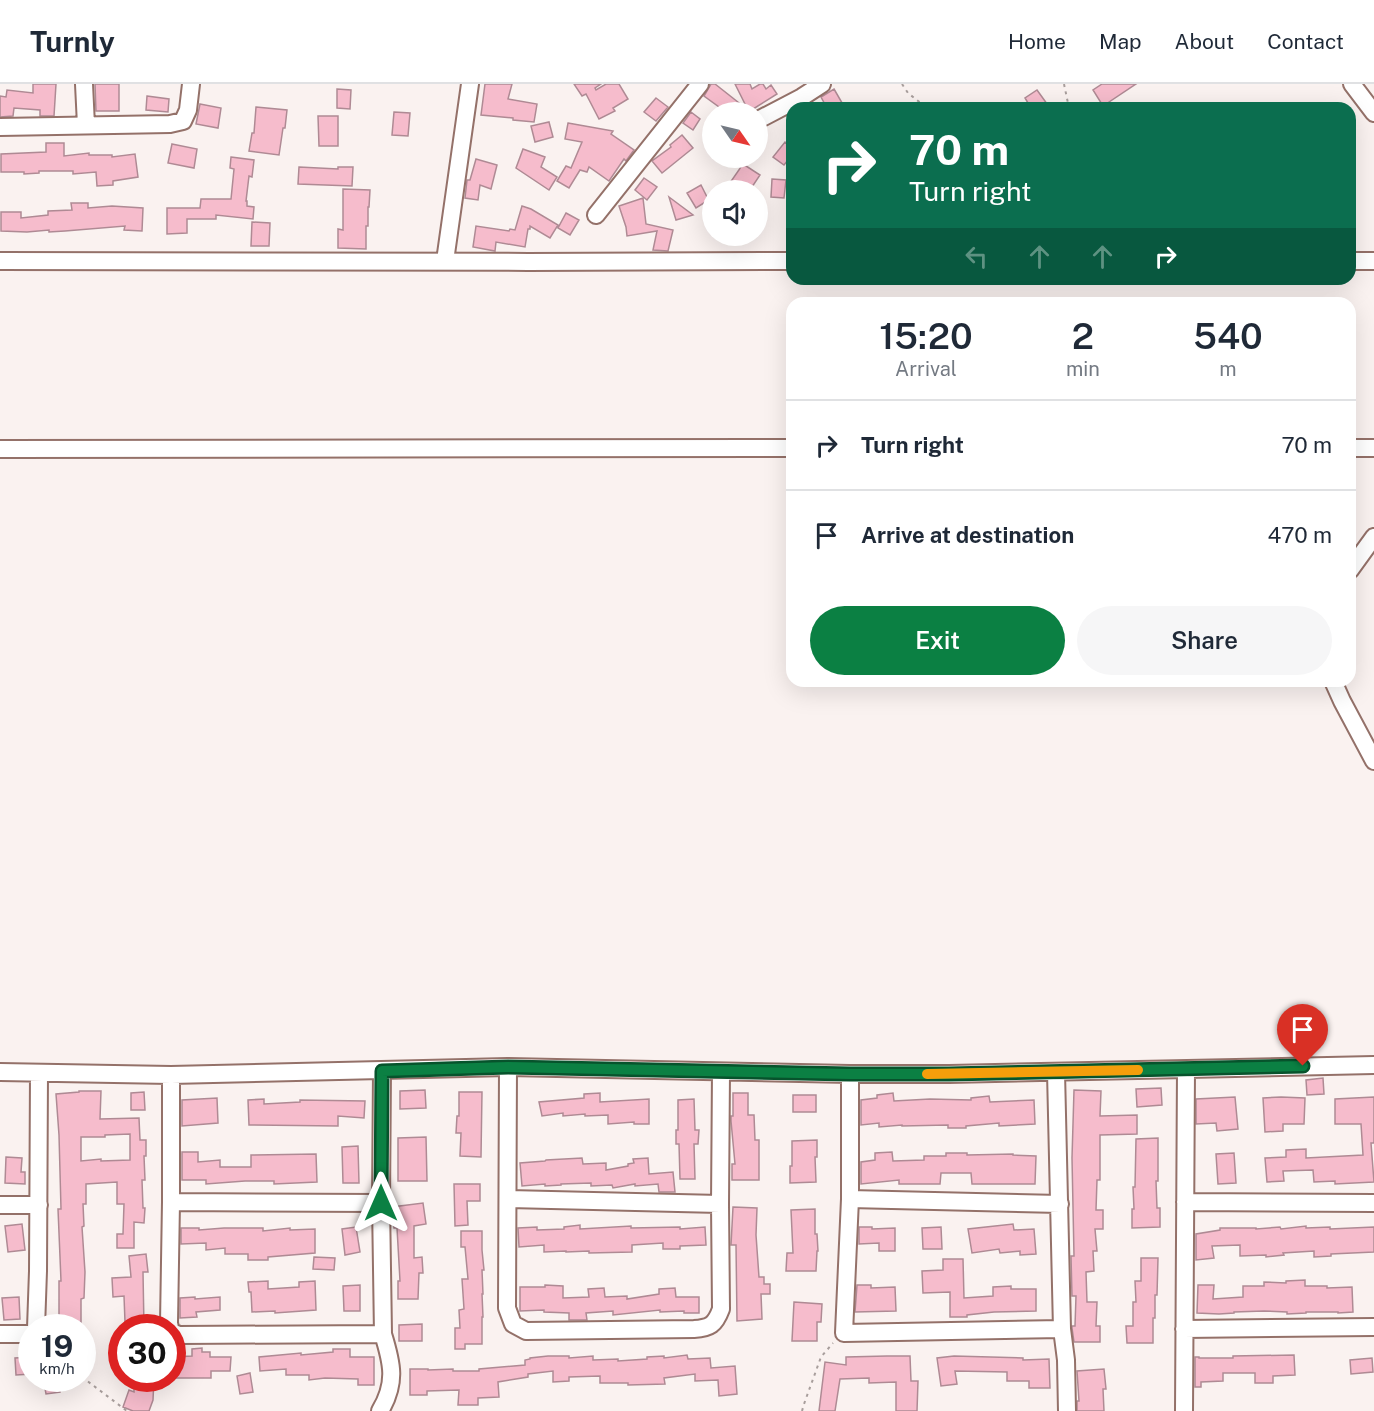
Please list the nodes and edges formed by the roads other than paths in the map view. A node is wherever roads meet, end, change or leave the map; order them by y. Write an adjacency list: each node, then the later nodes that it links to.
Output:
1 (84, 84): 11 (street)
2 (191, 84): 11 (street)
3 (470, 84): 15 (street)
4 (700, 84): 13 (street)
5 (822, 84): 7 (street)
6 (1352, 84): 9 (street)
7 (792, 102)
8 (786, 105): 10 (street)
9 (1374, 113)
10 (768, 115)
11 (86, 125): 12 (street)
12 (0, 127)
13 (596, 215)
14 (0, 261): 15 (street)
15 (446, 261): 16 (street)
16 (786, 261)
17 (1356, 261): 18 (street)
18 (1374, 261)
19 (786, 448): 22 (street)
20 (1356, 448): 21 (street)
21 (1374, 448)
22 (0, 449)
23 (1374, 537): 24 (street)
24 (1356, 562)
25 (1336, 687): 26 (street)
26 (1374, 761)
27 (1374, 1065): 29 (street)
28 (508, 1067): 30 (street); 32 (street); 37 (street)
29 (1186, 1070): 33 (street); 40 (street)
30 (382, 1071): 36 (street); 41 (street)
31 (0, 1072): 34 (street)
32 (722, 1072): 35 (street); 43 (street)
33 (1056, 1072): 35 (street); 44 (street)
34 (39, 1073): 36 (street); 46 (street)
35 (850, 1074): 38 (street)
36 (171, 1075): 39 (street)
37 (509, 1199): 43 (street); 43 (street)
38 (850, 1199): 44 (street); 50 (street)
39 (171, 1202): 41 (street); 48 (street)
40 (1185, 1202): 42 (street); 51 (street)
41 (381, 1203): 54 (street)
42 (1374, 1203)
43 (720, 1204)
44 (1060, 1204): 50 (street)
45 (0, 1205): 46 (street)
46 (39, 1206): 47 (street)
47 (36, 1314)
48 (169, 1314)
49 (1374, 1327): 51 (street)
50 (1062, 1329): 57 (street)
51 (1184, 1329): 58 (street)
52 (0, 1334): 53 (street)
53 (18, 1334)
54 (383, 1334): 55 (street); 56 (street)
55 (186, 1335)
56 (380, 1411)
57 (1067, 1411)
58 (1184, 1411)

